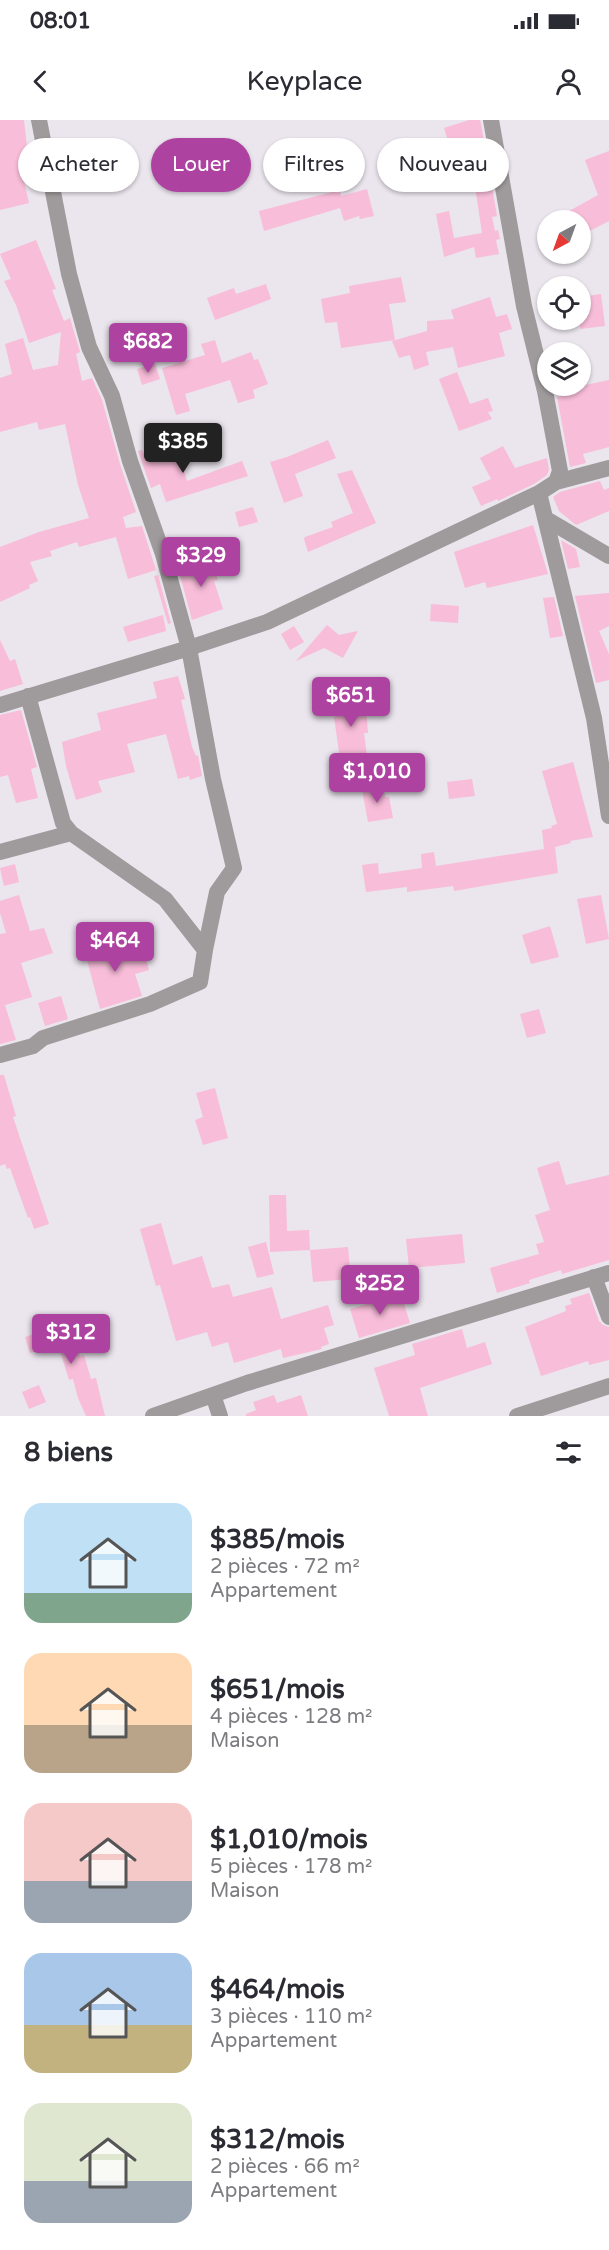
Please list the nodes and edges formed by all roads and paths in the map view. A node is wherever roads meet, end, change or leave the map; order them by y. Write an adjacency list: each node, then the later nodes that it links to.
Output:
1 (39, 120): 8 (street)
2 (491, 120): 4 (street)
3 (609, 468): 4 (street)
4 (556, 482): 5 (street)
5 (539, 494): 6 (street); 8 (street)
6 (546, 519): 7 (street); 11 (street)
7 (609, 556)
8 (189, 648): 9 (street); 14 (street)
9 (28, 696): 10 (street); 12 (street)
10 (0, 705)
11 (609, 816)
12 (71, 833): 13 (street); 14 (street)
13 (0, 852)
14 (205, 950): 15 (street)
15 (0, 1055)
16 (601, 1275): 17 (street); 19 (street)
17 (609, 1317)
18 (609, 1386): 22 (street)
19 (213, 1395): 20 (street); 21 (street)
20 (153, 1416)
21 (220, 1416)
22 (517, 1416)

